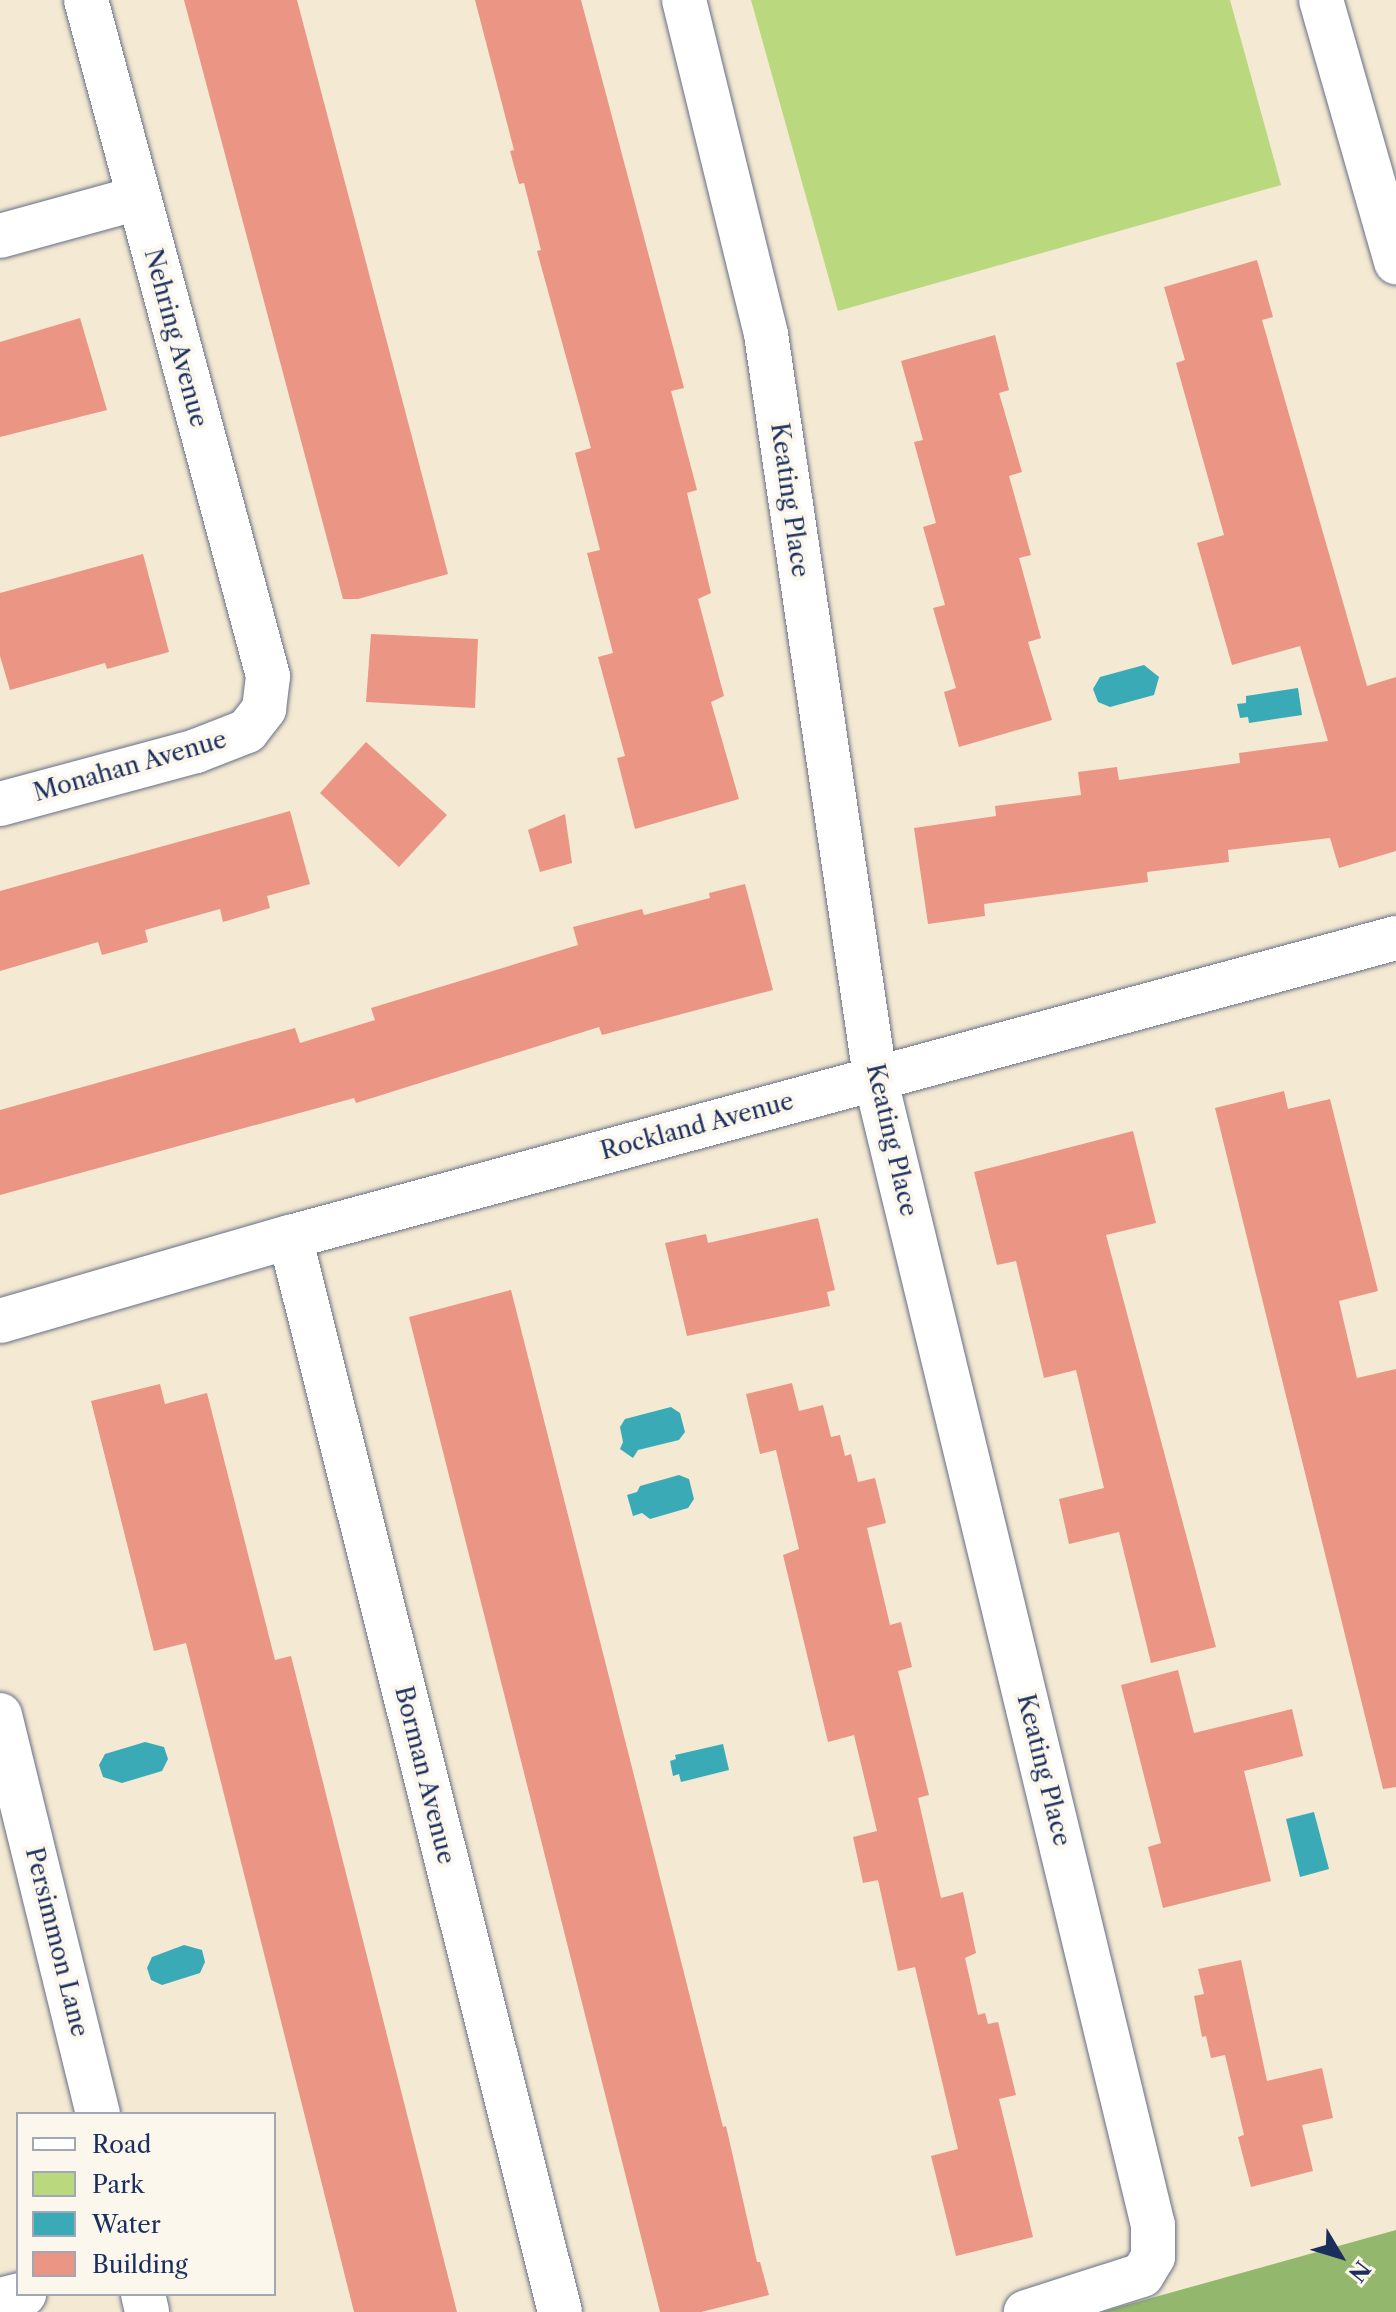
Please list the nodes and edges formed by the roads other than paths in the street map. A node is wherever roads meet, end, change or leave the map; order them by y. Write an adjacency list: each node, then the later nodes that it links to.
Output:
1 (86, 0): 5 (street, Nehring Avenue)
2 (684, 0): 11 (street, Keating Place)
3 (1321, 0): 4 (street)
4 (1387, 195): 7 (street)
5 (138, 198): 6 (street); 8 (street, Nehring Avenue)
6 (0, 236)
7 (1396, 262)
8 (268, 676): 9 (street, Monahan Avenue)
9 (0, 804)
10 (1396, 939): 11 (street, Rockland Avenue)
11 (875, 1077): 12 (street, Rockland Avenue); 18 (street, Keating Place)
12 (290, 1237): 13 (street, Rockland Avenue); 17 (street, Borman Avenue)
13 (0, 1321)
14 (0, 1715): 15 (street, Persimmon Lane)
15 (8, 1771): 16 (street, Persimmon Lane)
16 (97, 2112)
17 (560, 2312)
18 (1026, 2312)

